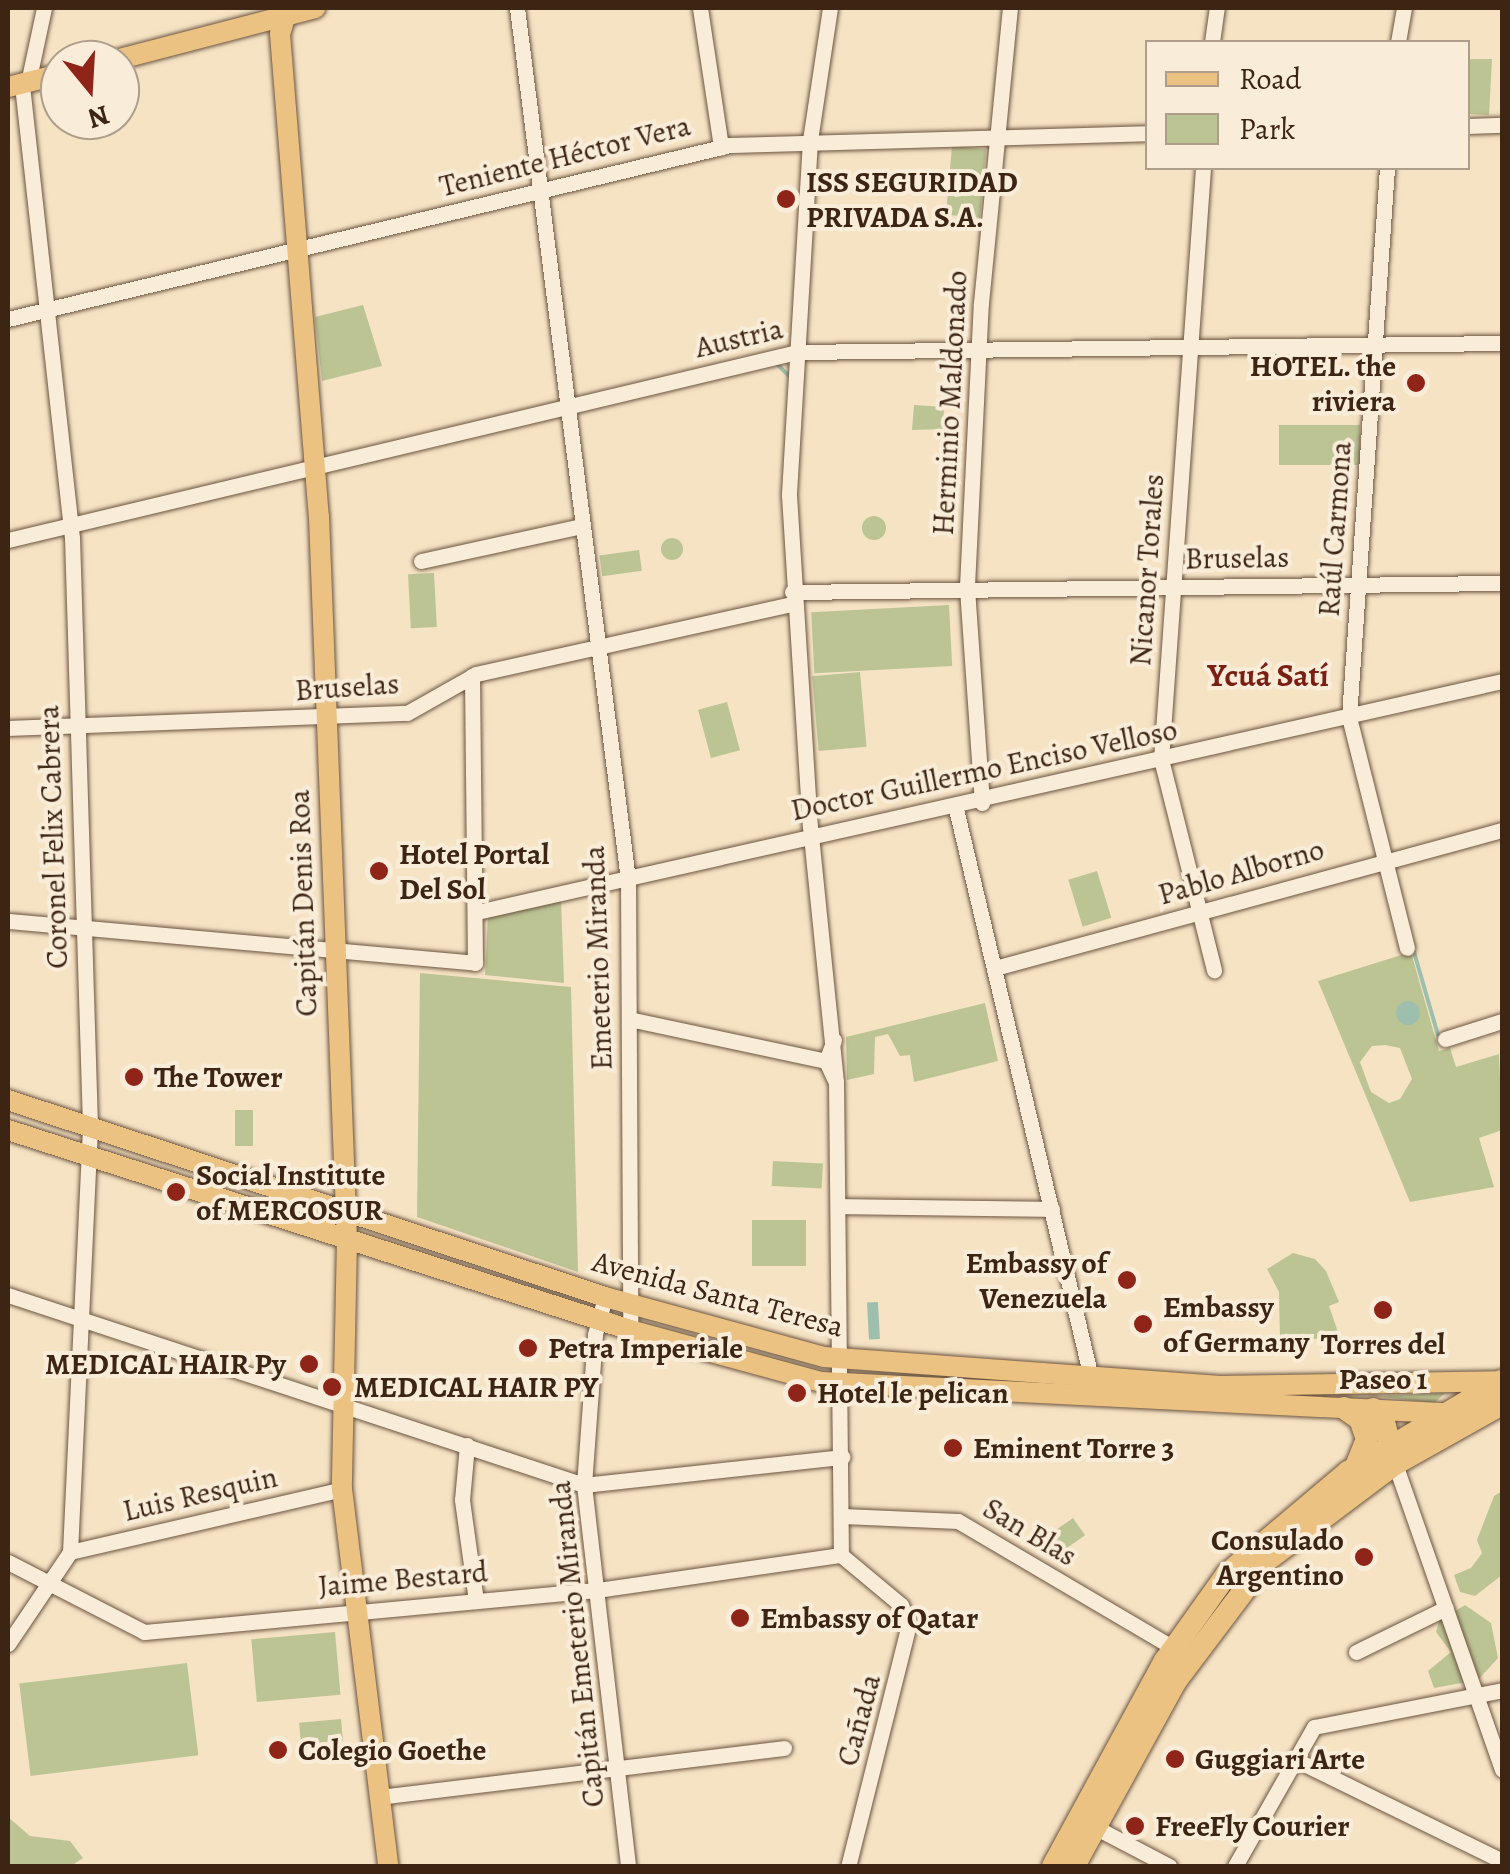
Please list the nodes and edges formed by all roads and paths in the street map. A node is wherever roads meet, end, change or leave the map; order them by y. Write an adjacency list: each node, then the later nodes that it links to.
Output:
1 (44, 8): 13 (street, Coronel Felix Cabrera)
2 (314, 8): 9 (main road)
3 (517, 8): 22 (street, Emeterio Miranda)
4 (700, 8): 19 (street)
5 (830, 8): 18 (street)
6 (1010, 8): 17 (street, Herminio Maldonado)
7 (1218, 8): 10 (street)
8 (1404, 8): 11 (street)
9 (286, 12): 12 (main road); 23 (main road, Capitán Denis Roa)
10 (1212, 40)
11 (1398, 40)
12 (140, 53)
13 (19, 83): 24 (street, Coronel Felix Cabrera)
14 (1470, 126): 15 (street)
15 (1502, 126)
16 (1145, 133): 17 (street, Teniente Héctor Vera)
17 (996, 135): 18 (street, Teniente Héctor Vera); 29 (street, Herminio Maldonado)
18 (810, 140): 19 (street, Teniente Héctor Vera); 30 (street)
19 (722, 147): 22 (street, Teniente Héctor Vera)
20 (1203, 170): 28 (street, Nicanor Torales)
21 (1387, 170): 27 (street, Raúl Carmona)
22 (540, 191): 23 (street, Teniente Héctor Vera); 31 (street, Emeterio Miranda)
23 (296, 250): 24 (street, Teniente Héctor Vera); 32 (main road, Capitán Denis Roa)
24 (47, 309): 25 (street, Teniente Héctor Vera); 33 (street, Coronel Felix Cabrera)
25 (8, 319)
26 (1502, 343): 27 (street, Austria)
27 (1376, 344): 28 (street, Austria); 38 (street, Raúl Carmona)
28 (1190, 347): 29 (street, Austria); 40 (street, Nicanor Torales)
29 (980, 350): 30 (street, Austria); 39 (street, Herminio Maldonado)
30 (796, 352): 31 (street, Austria); 41 (street)
31 (568, 406): 32 (street, Austria); 34 (street, Emeterio Miranda)
32 (315, 468): 33 (street, Austria); 45 (main road, Capitán Denis Roa)
33 (70, 525): 35 (street, Austria); 47 (street, Coronel Felix Cabrera)
34 (582, 526): 36 (street); 42 (street, Emeterio Miranda)
35 (8, 540)
36 (420, 561)
37 (1502, 583): 38 (street, Bruselas)
38 (1359, 584): 40 (street, Bruselas); 46 (street, Raúl Carmona)
39 (967, 586): 40 (street, Bruselas); 41 (street, Bruselas); 50 (street, Herminio Maldonado)
40 (1174, 586): 49 (street, Nicanor Torales)
41 (793, 598): 42 (street, Bruselas); 53 (street)
42 (598, 649): 43 (street, Bruselas); 55 (street, Emeterio Miranda)
43 (472, 676): 45 (street, Bruselas); 56 (street)
44 (1502, 681): 46 (street, Doctor Guillermo Enciso Velloso)
45 (327, 717): 47 (street, Bruselas); 61 (main road, Capitán Denis Roa)
46 (1349, 717): 49 (street, Doctor Guillermo Enciso Velloso); 54 (street, Raúl Carmona)
47 (78, 726): 48 (street, Bruselas); 59 (street, Coronel Felix Cabrera)
48 (8, 728)
49 (1162, 760): 50 (street, Doctor Guillermo Enciso Velloso); 57 (street, Nicanor Torales)
50 (982, 803): 51 (street, Doctor Guillermo Enciso Velloso)
51 (956, 809): 53 (street, Doctor Guillermo Enciso Velloso); 62 (street)
52 (1502, 830): 54 (street, Pablo Alborno)
53 (812, 838): 55 (street, Doctor Guillermo Enciso Velloso); 67 (street)
54 (1382, 861): 57 (street, Pablo Alborno); 60 (street, Raúl Carmona)
55 (628, 879): 56 (street, Doctor Guillermo Enciso Velloso); 64 (street, Emeterio Miranda)
56 (477, 912): 61 (street)
57 (1200, 912): 62 (street, Pablo Alborno); 63 (street, Nicanor Torales)
58 (8, 921): 59 (street)
59 (84, 930): 61 (street); 71 (street, Coronel Felix Cabrera)
60 (1407, 948)
61 (335, 952): 75 (main road, Capitán Denis Roa)
62 (995, 968): 76 (street)
63 (1214, 970)
64 (629, 1019): 68 (street); 80 (street, Emeterio Miranda)
65 (1502, 1021): 66 (street)
66 (1445, 1039)
67 (834, 1040): 68 (street); 69 (street)
68 (826, 1060): 69 (street)
69 (836, 1082): 74 (street)
70 (8, 1100): 71 (main road, Avenida Santa Teresa)
71 (90, 1126): 73 (street, Coronel Felix Cabrera); 75 (main road, Avenida Santa Teresa)
72 (8, 1130): 73 (main road, Avenida Santa Teresa)
73 (90, 1156): 77 (main road, Avenida Santa Teresa); 81 (street, Coronel Felix Cabrera)
74 (840, 1206): 76 (street); 84 (street)
75 (342, 1209): 77 (main road, Capitán Denis Roa); 79 (main road, Avenida Santa Teresa)
76 (1052, 1209): 85 (street)
77 (347, 1240): 82 (main road, Avenida Santa Teresa); 89 (main road, Capitán Denis Roa)
78 (8, 1295): 81 (street)
79 (605, 1296): 80 (main road, Avenida Santa Teresa); 82 (street, Capitán Emeterio Miranda)
80 (631, 1304): 83 (street, Emeterio Miranda); 84 (main road, Avenida Santa Teresa)
81 (84, 1318): 89 (street); 101 (street, Coronel Felix Cabrera)
82 (599, 1320): 83 (main road, Avenida Santa Teresa); 98 (street, Capitán Emeterio Miranda)
83 (630, 1330): 87 (main road, Avenida Santa Teresa)
84 (843, 1360): 85 (main road, Avenida Santa Teresa); 87 (street)
85 (1094, 1377): 86 (main road, Avenida Santa Teresa); 88 (street)
86 (1502, 1381): 93 (highway)
87 (842, 1385): 88 (main road, Avenida Santa Teresa); 96 (street)
88 (1091, 1400): 91 (main road, Avenida Santa Teresa)
89 (340, 1401): 94 (street); 99 (main road, Capitán Denis Roa)
90 (1498, 1406): 93 (highway); 95 (highway)
91 (1344, 1408): 92 (main road, Avenida Santa Teresa); 97 (highway)
92 (1373, 1409): 93 (main road, Avenida Santa Teresa); 95 (highway)
93 (1441, 1414): 95 (highway)
94 (467, 1445): 98 (street); 106 (street)
95 (1393, 1454): 97 (highway); 107 (street); 119 (highway)
96 (842, 1457): 98 (street); 100 (street)
97 (1352, 1470): 110 (highway)
98 (584, 1485): 105 (street, Capitán Emeterio Miranda)
99 (342, 1488): 101 (street, Luis Resquin); 108 (main road, Capitán Denis Roa)
100 (843, 1516): 102 (street); 110 (street, San Blas)
101 (70, 1552): 104 (street, Coronel Felix Cabrera)
102 (842, 1554): 105 (street, Jaime Bestard); 123 (street, Cañada)
103 (8, 1562): 104 (street, Jaime Bestard)
104 (50, 1586): 108 (street, Jaime Bestard); 109 (street)
105 (597, 1590): 106 (street, Jaime Bestard); 117 (street, Capitán Emeterio Miranda)
106 (476, 1601): 108 (street, Jaime Bestard)
107 (1446, 1608): 111 (street); 113 (street)
108 (354, 1609): 118 (main road, Capitán Denis Roa)
109 (8, 1644)
110 (1174, 1648): 119 (highway)
111 (1356, 1652)
112 (1502, 1690): 113 (street)
113 (1475, 1694): 115 (street); 116 (street)
114 (784, 1748): 117 (street)
115 (1294, 1759): 120 (street); 127 (street)
116 (1502, 1770)
117 (616, 1771): 118 (street); 122 (street, Capitán Emeterio Miranda)
118 (379, 1797): 121 (main road, Capitán Denis Roa)
119 (1087, 1823): 124 (highway); 125 (highway); 126 (street)
120 (1502, 1861)
121 (388, 1866)
122 (628, 1866)
123 (848, 1866)
124 (1053, 1866)
125 (1074, 1866)
126 (1169, 1866)
127 (1236, 1866)

